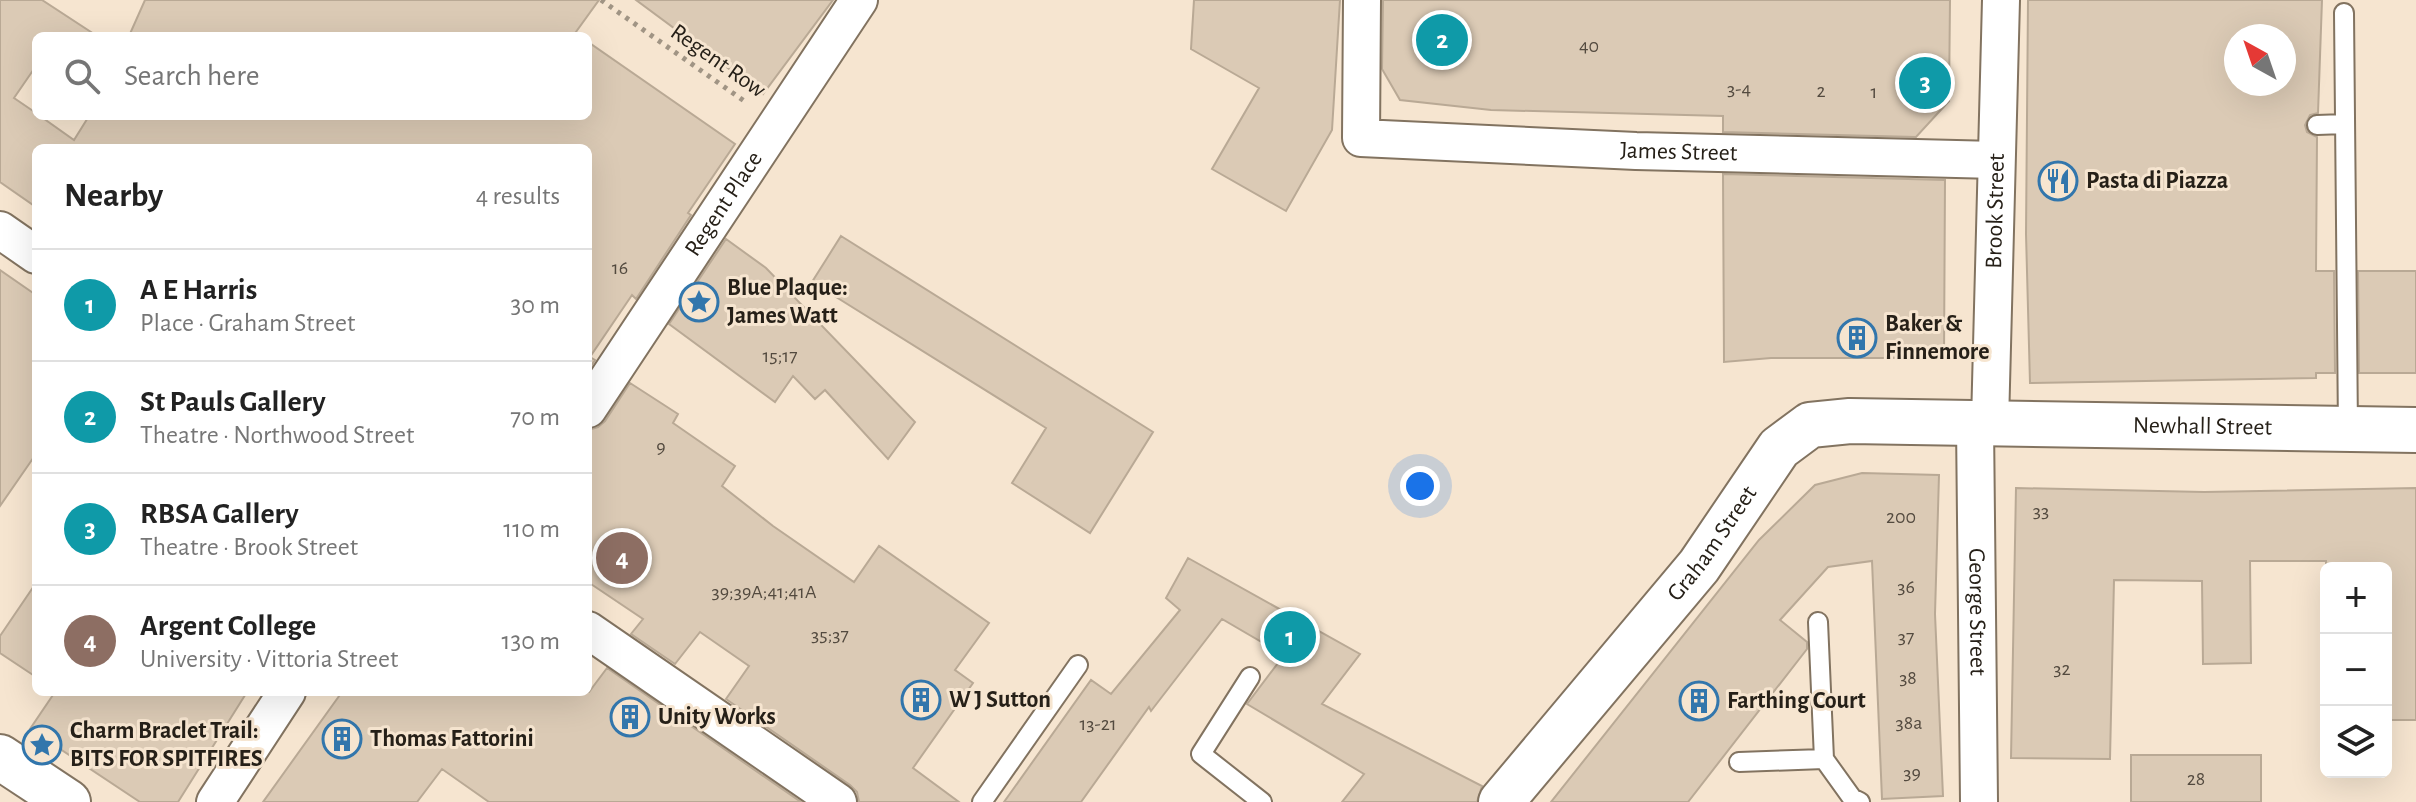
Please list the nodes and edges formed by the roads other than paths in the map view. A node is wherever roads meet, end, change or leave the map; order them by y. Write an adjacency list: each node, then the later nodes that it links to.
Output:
1 (859, 0): 10 (street, Regent Place)
2 (1362, 0): 7 (street, James Street)
3 (2001, 0): 7 (street, Brook Street)
4 (2344, 13): 5 (lane)
5 (2345, 124): 6 (lane); 12 (lane)
6 (2317, 125)
7 (1996, 160): 11 (street, Brook Street)
8 (0, 230): 9 (street)
9 (32, 252)
10 (592, 403)
11 (1982, 424): 12 (street, Newhall Street); 27 (street, Graham Street); 29 (street, George Street)
12 (2348, 430): 13 (street, Newhall Street)
13 (2416, 430)
14 (1818, 622): 20 (lane)
15 (592, 633): 24 (street)
16 (1078, 665): 25 (lane)
17 (1250, 677): 26 (lane)
18 (284, 696): 23 (street)
19 (0, 757): 22 (street)
20 (1824, 759): 21 (lane); 28 (lane)
21 (1739, 762)
22 (68, 802)
23 (215, 802)
24 (838, 802)
25 (982, 802)
26 (1262, 802)
27 (1501, 802)
28 (1860, 802)
29 (1979, 802)

